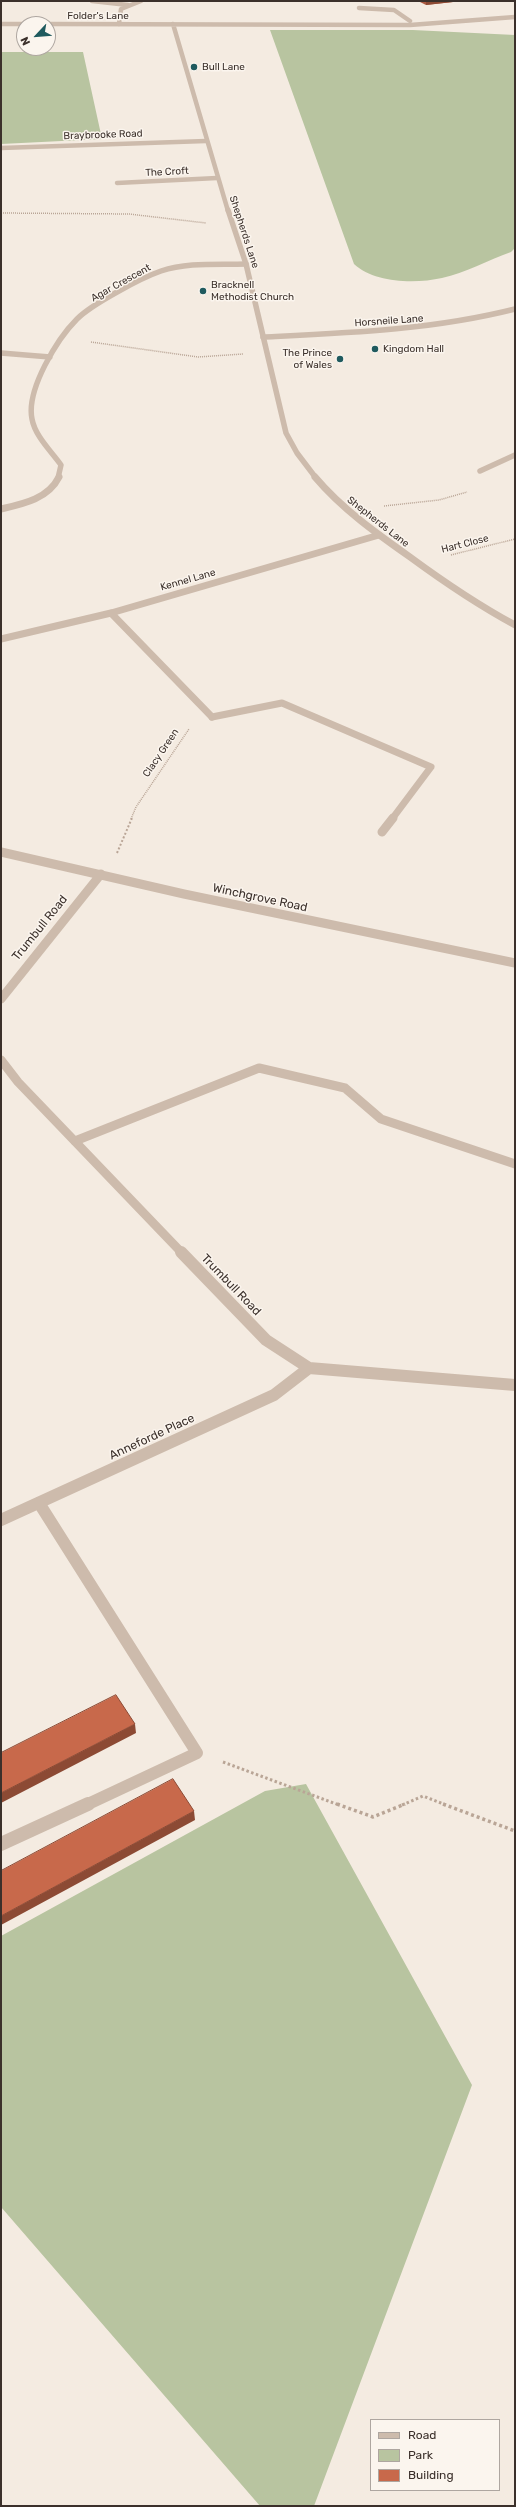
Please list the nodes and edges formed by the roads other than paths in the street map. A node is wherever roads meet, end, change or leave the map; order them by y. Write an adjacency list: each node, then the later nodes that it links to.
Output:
1 (92, 1): 3 (street)
2 (141, 1): 3 (street)
3 (128, 5): 10 (street)
4 (359, 8): 6 (street)
5 (515, 17): 11 (street)
6 (410, 21)
7 (1, 24): 8 (street)
8 (16, 24)
9 (56, 24): 10 (street, Folder's Lane)
10 (119, 24): 11 (street, Folder's Lane)
11 (173, 24): 12 (street, Shepherds Lane)
12 (206, 141): 13 (street, Braybrooke Road); 14 (street, Shepherds Lane)
13 (1, 148)
14 (217, 178): 15 (street, The Croft); 16 (street, Shepherds Lane)
15 (117, 183)
16 (246, 264): 18 (street, Shepherds Lane); 20 (street, Agar Crescent)
17 (515, 309): 18 (street, Horsneile Lane)
18 (263, 337): 24 (street, Shepherds Lane)
19 (1, 353): 20 (street)
20 (50, 357): 23 (street, Agar Crescent)
21 (515, 455): 22 (street)
22 (480, 471)
23 (1, 509)
24 (379, 535): 25 (street, Kennel Lane); 26 (street, Shepherds Lane)
25 (111, 613): 27 (street, Kennel Lane); 28 (street)
26 (515, 625)
27 (1, 639)
28 (382, 832)
29 (1, 852): 30 (street, Winchgrove Road)
30 (101, 874): 31 (street, Winchgrove Road); 32 (street, Trumbull Road)
31 (515, 963)
32 (1, 999)
33 (1, 1060): 34 (street, Trumbull Road)
34 (75, 1141): 35 (street); 36 (street, Trumbull Road)
35 (515, 1164)
36 (309, 1368): 37 (street, Trumbull Road); 38 (street, Anneforde Place)
37 (515, 1385)
38 (39, 1503): 39 (street, Anneforde Place); 40 (street)
39 (1, 1520)
40 (1, 1844)

